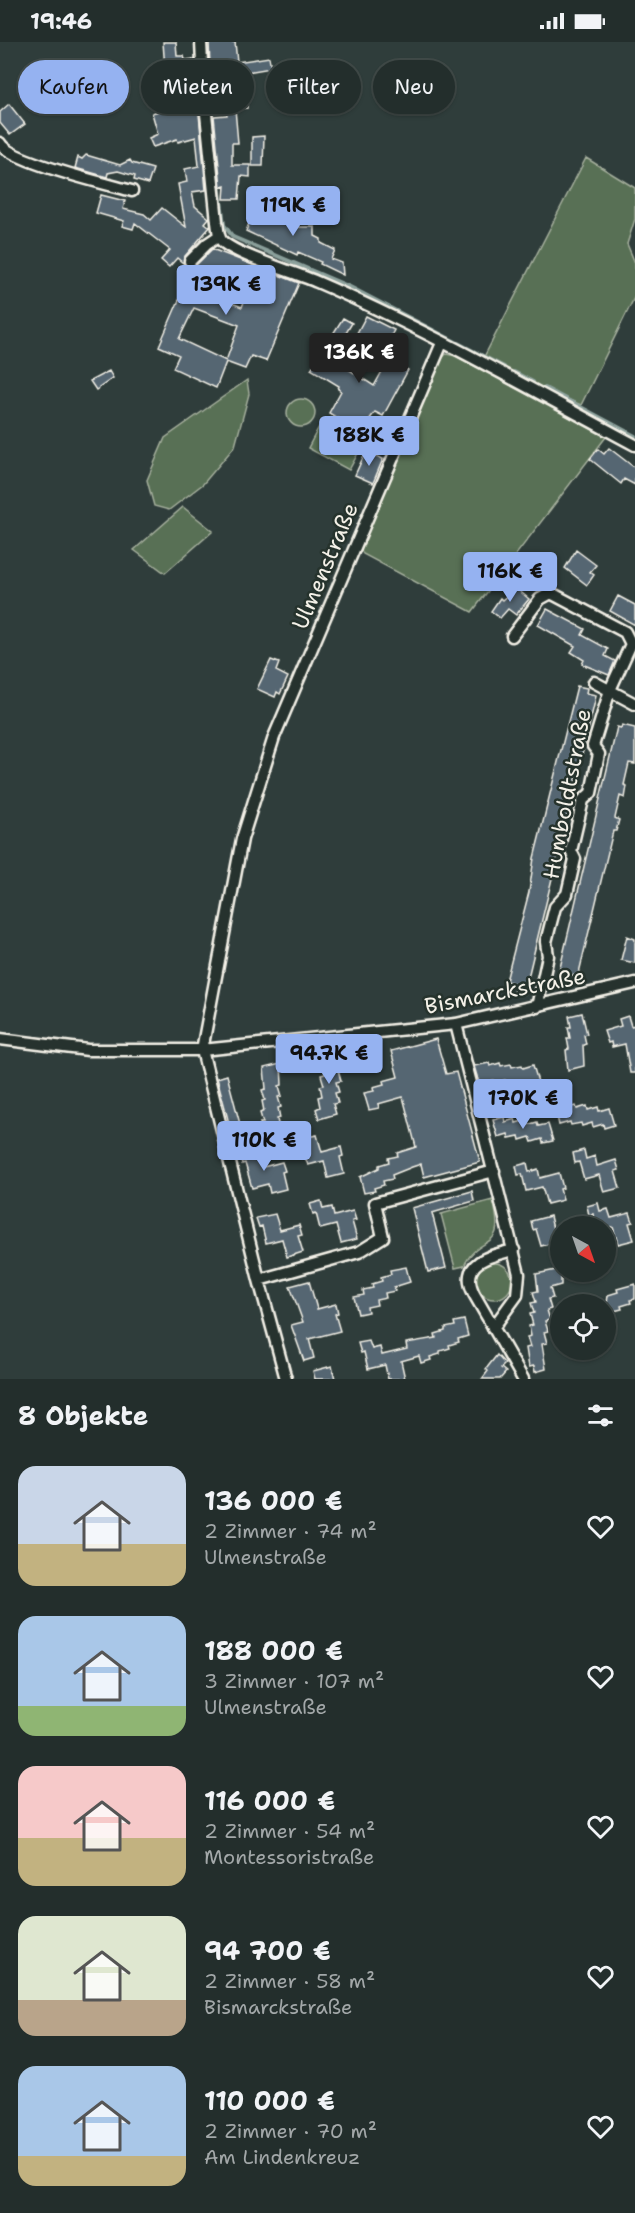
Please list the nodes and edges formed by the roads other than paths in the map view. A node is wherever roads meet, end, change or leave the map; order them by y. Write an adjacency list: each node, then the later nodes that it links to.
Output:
1 (201, 42): 4 (street)
2 (0, 142): 3 (street)
3 (132, 192)
4 (219, 236): 5 (street); 6 (street)
5 (190, 261)
6 (442, 343): 7 (street); 16 (street, Ulmenstraße)
7 (635, 445)
8 (512, 636): 10 (street)
9 (594, 682): 10 (street)
10 (610, 690): 11 (street); 13 (street, Humboldtstraße)
11 (635, 704)
12 (635, 983): 13 (street, Bismarckstraße)
13 (537, 1007): 14 (street, Bismarckstraße)
14 (456, 1023): 16 (street, Bismarckstraße); 17 (street)
15 (0, 1039): 16 (street, Bismarckstraße)
16 (202, 1050): 19 (street)
17 (494, 1171): 18 (street); 19 (street)
18 (514, 1250): 20 (street); 20 (street)
19 (259, 1280): 21 (street)
20 (493, 1328): 22 (street)
21 (286, 1379)
22 (523, 1379)

